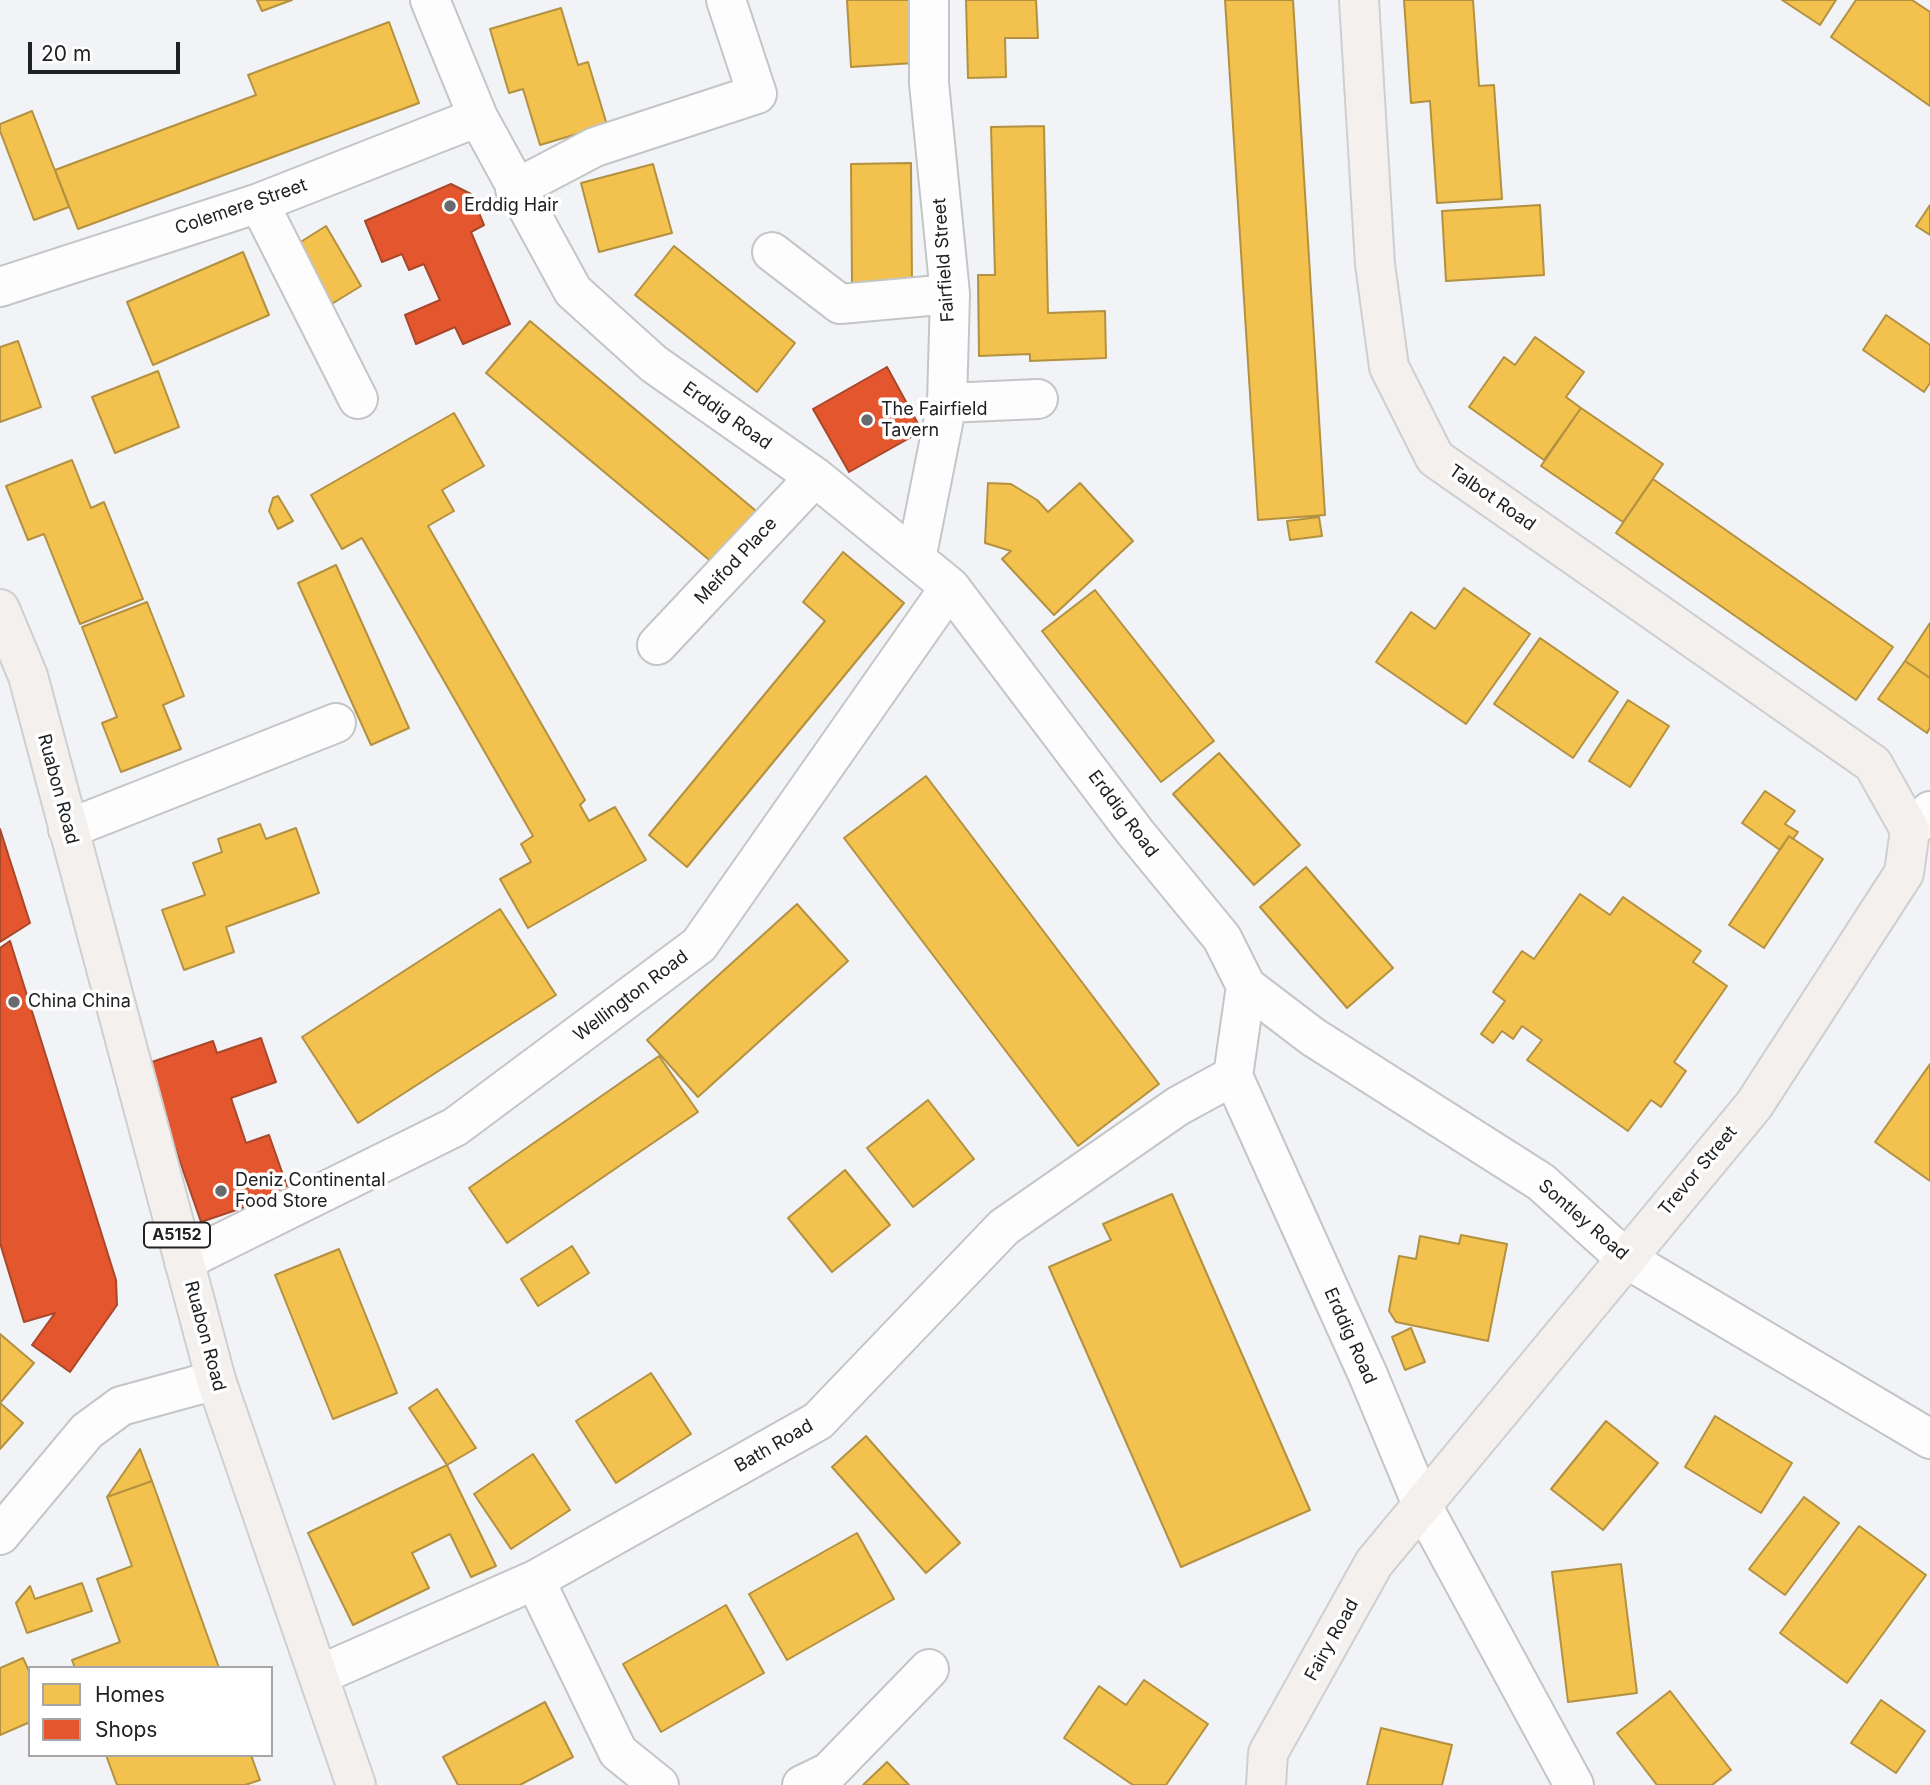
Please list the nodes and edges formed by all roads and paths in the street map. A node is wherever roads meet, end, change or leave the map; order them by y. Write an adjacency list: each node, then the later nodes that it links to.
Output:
1 (430, 0): 5 (street, Erddig Road)
2 (726, 0): 6 (street)
3 (929, 0): 10 (street, Fairfield Street)
4 (1359, 0): 21 (main road, Talbot Road)
5 (478, 117): 6 (street, Erddig Road); 7 (street, Colemere Street)
6 (515, 189): 14 (street, Erddig Road)
7 (259, 203): 9 (street, Colemere Street); 11 (street)
8 (772, 252): 10 (street)
9 (0, 287)
10 (950, 294): 13 (street, Fairfield Street)
11 (358, 399)
12 (1038, 399): 13 (street)
13 (947, 403): 15 (street, Fairfield Street)
14 (815, 477): 15 (street, Erddig Road); 18 (street, Meifod Place)
15 (916, 559): 16 (street, Erddig Road)
16 (950, 587): 23 (street, Erddig Road); 26 (street, Wellington Road)
17 (0, 610): 19 (main road, A5152)
18 (657, 645)
19 (14, 685): 22 (main road, Ruabon Road / A5152)
20 (335, 723): 22 (street)
21 (1920, 820): 25 (main road, Trevor Street)
22 (68, 829): 26 (main road, Ruabon Road / A5152)
23 (1247, 986): 24 (street); 25 (street, Sontley Road)
24 (1233, 1076): 29 (street, Erddig Road); 31 (street, Bath Road)
25 (1625, 1258): 28 (street, Sontley Road); 29 (main road, Trevor Street)
26 (184, 1261): 27 (main road, Ruabon Road / A5152)
27 (216, 1380): 30 (street); 33 (main road, Ruabon Road / A5152)
28 (1930, 1439)
29 (1423, 1507): 37 (main road, Fairy Road); 38 (street, Erddig Road)
30 (0, 1535)
31 (535, 1580): 33 (street, Bath Road); 35 (street)
32 (929, 1669): 36 (street)
33 (319, 1675): 34 (main road, Ruabon Road / A5152)
34 (356, 1785)
35 (659, 1785)
36 (802, 1785)
37 (1266, 1785)
38 (1574, 1785)

